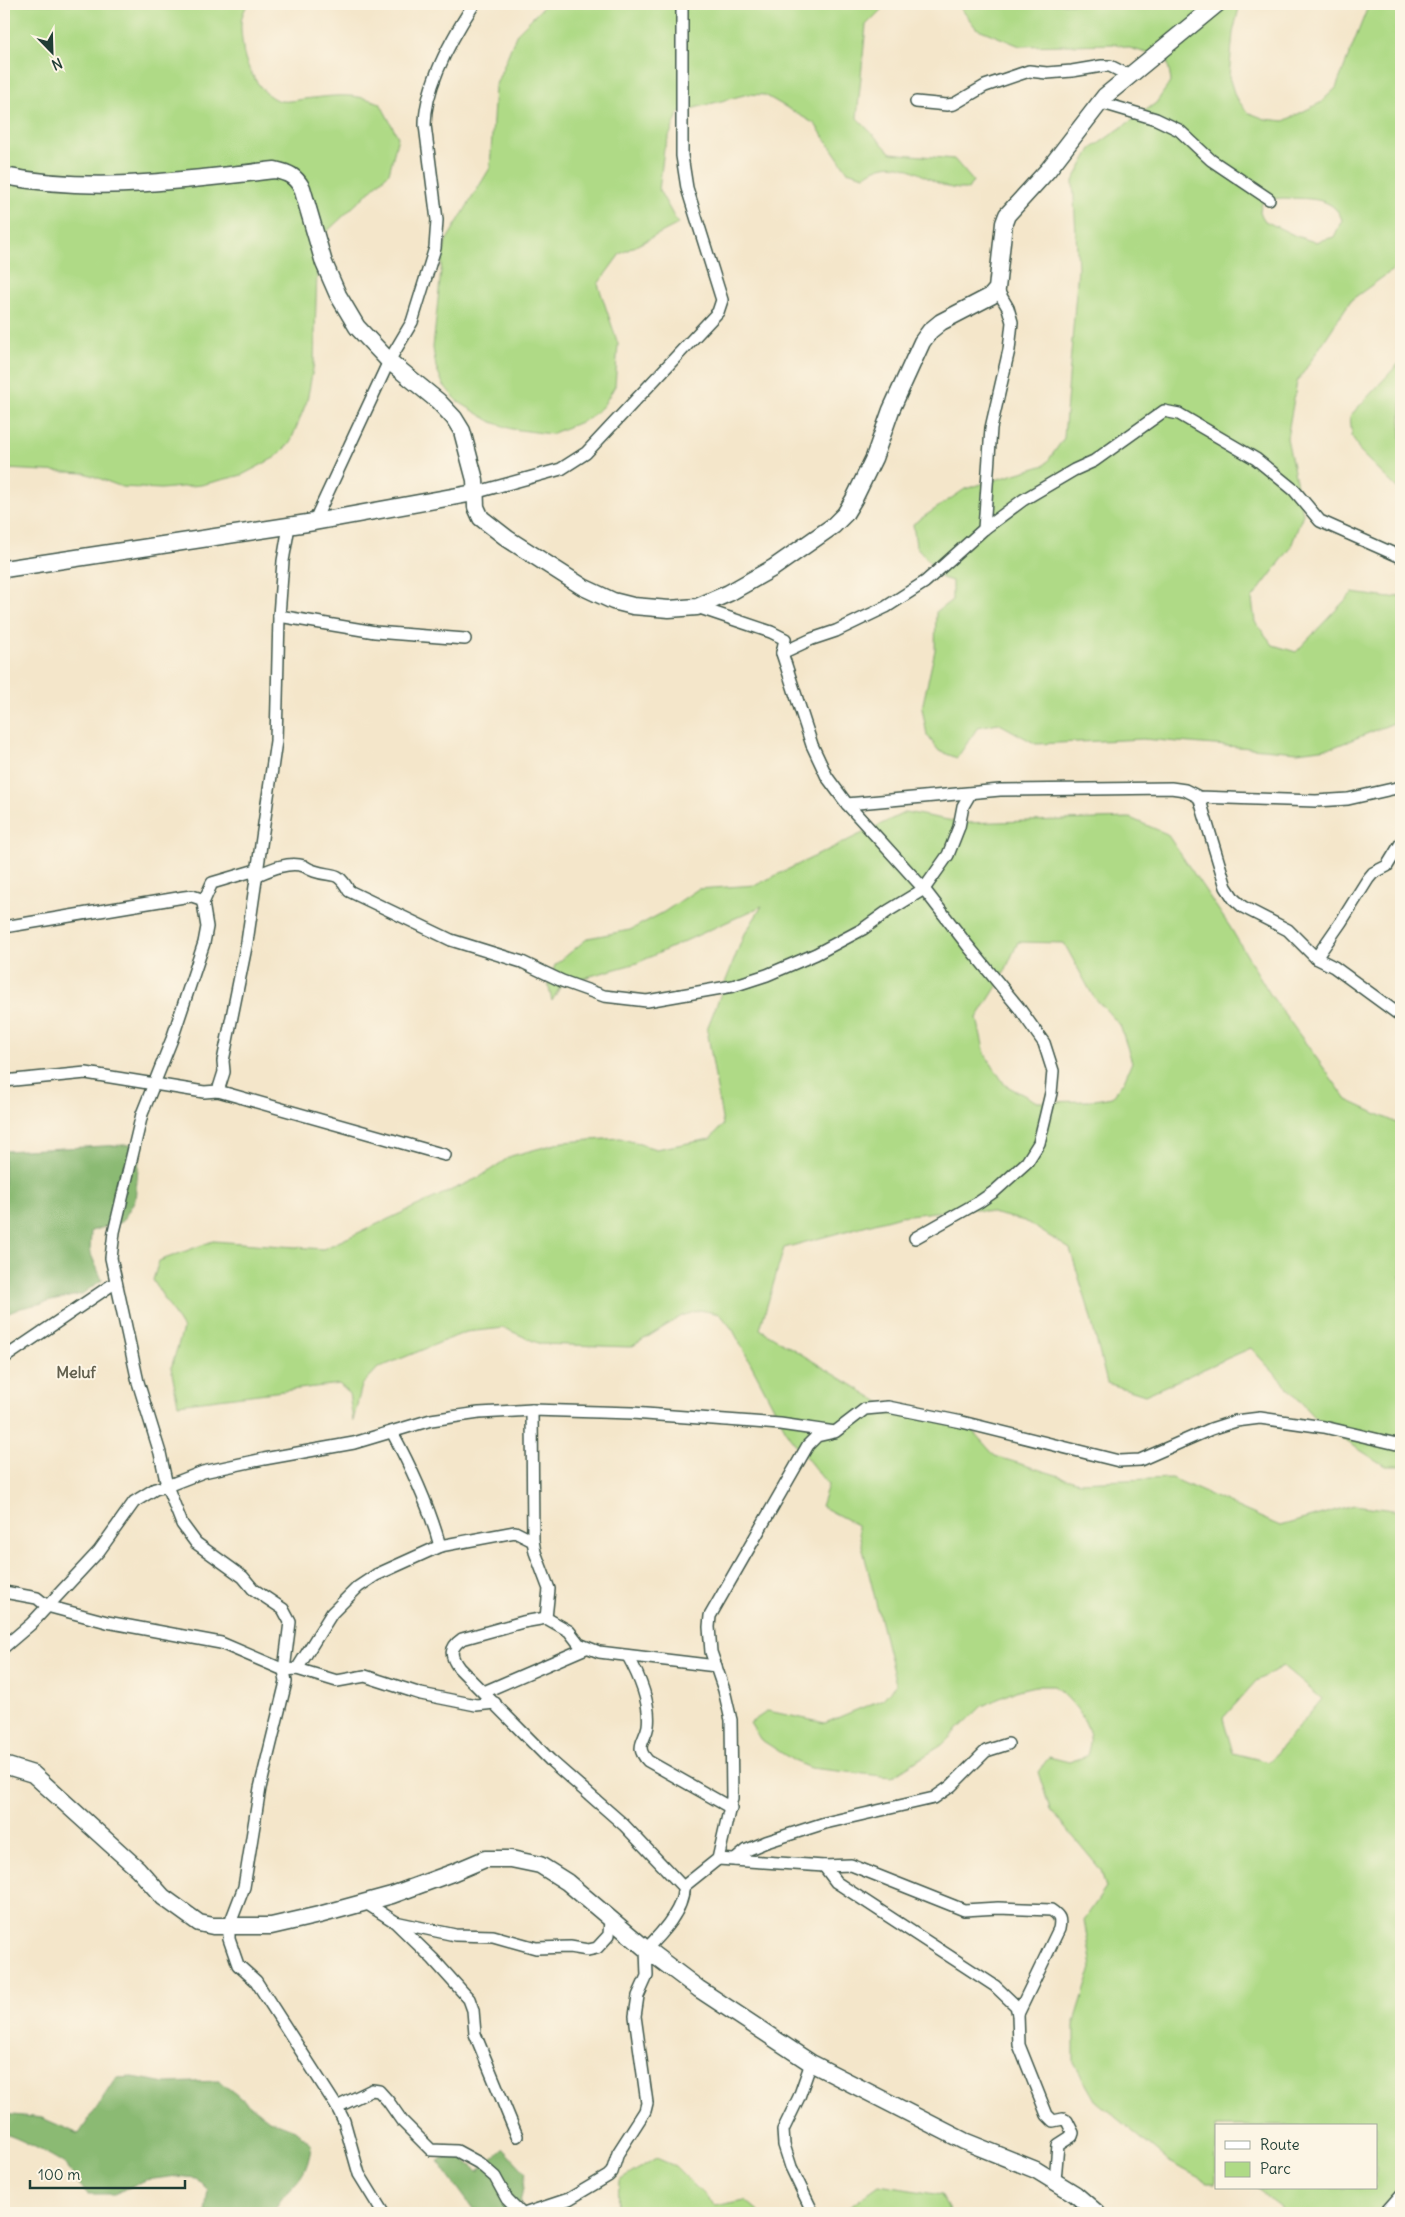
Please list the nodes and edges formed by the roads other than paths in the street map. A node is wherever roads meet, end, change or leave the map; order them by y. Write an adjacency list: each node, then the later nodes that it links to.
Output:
1 (474, 4): 10 (street)
2 (682, 4): 11 (street)
3 (1217, 4): 4 (street)
4 (1128, 75): 5 (street); 6 (street)
5 (916, 102)
6 (1099, 102): 8 (street); 9 (street)
7 (4, 176): 10 (street)
8 (1269, 199)
9 (997, 289): 14 (street); 17 (street)
10 (389, 362): 11 (street); 12 (street)
11 (474, 493): 12 (street); 17 (street)
12 (314, 522): 13 (street)
13 (289, 526): 16 (street); 18 (street)
14 (984, 529): 15 (street); 20 (street)
15 (1401, 557)
16 (4, 569)
17 (696, 607): 20 (street)
18 (279, 616): 19 (street); 28 (street)
19 (465, 639)
20 (782, 653): 24 (street)
21 (1401, 787): 23 (street)
22 (970, 794): 23 (street); 24 (street); 29 (street)
23 (1199, 797): 32 (street)
24 (847, 804): 29 (street)
25 (1401, 843): 27 (street)
26 (1401, 863): 27 (street)
27 (1387, 866): 32 (street)
28 (256, 873): 29 (street); 30 (street); 36 (street)
29 (924, 889): 38 (street)
30 (204, 900): 31 (street); 35 (street)
31 (4, 926)
32 (1316, 958): 33 (street)
33 (1401, 1016)
34 (4, 1081): 35 (street)
35 (154, 1082): 36 (street); 39 (street)
36 (218, 1091): 37 (street)
37 (445, 1155)
38 (915, 1238)
39 (116, 1282): 40 (street); 45 (street)
40 (4, 1358)
41 (532, 1410): 42 (street); 43 (street); 46 (street)
42 (392, 1432): 45 (street); 47 (street)
43 (835, 1432): 44 (street); 54 (street)
44 (1401, 1445)
45 (167, 1486): 49 (street); 56 (street)
46 (533, 1541): 47 (street); 50 (street)
47 (440, 1546): 55 (street)
48 (4, 1592): 49 (street)
49 (47, 1606): 51 (street); 56 (street)
50 (546, 1618): 52 (street); 57 (street)
51 (4, 1647)
52 (586, 1648): 53 (street); 57 (street)
53 (628, 1656): 54 (street); 61 (street)
54 (716, 1666): 61 (street)
55 (297, 1669): 56 (street); 58 (street)
56 (284, 1670): 69 (street)
57 (484, 1692): 58 (street)
58 (495, 1703): 65 (street)
59 (1008, 1744): 63 (street)
60 (4, 1765): 69 (street)
61 (731, 1808): 62 (street)
62 (718, 1859): 63 (street); 65 (street)
63 (735, 1860): 64 (street)
64 (824, 1866): 71 (street); 71 (street)
65 (683, 1887): 70 (street)
66 (366, 1903): 67 (street); 68 (street); 69 (street)
67 (610, 1919): 68 (street); 70 (street)
68 (394, 1921): 74 (street)
69 (229, 1926): 73 (street)
70 (646, 1949): 72 (street); 79 (street)
71 (1018, 2014): 75 (street)
72 (811, 2063): 75 (street); 80 (street)
73 (337, 2107): 77 (street); 78 (street)
74 (517, 2136)
75 (1055, 2180): 81 (street)
76 (1401, 2195): 82 (street)
77 (383, 2213)
78 (521, 2213)
79 (527, 2213)
80 (813, 2213)
81 (1097, 2213)
82 (1385, 2213)

